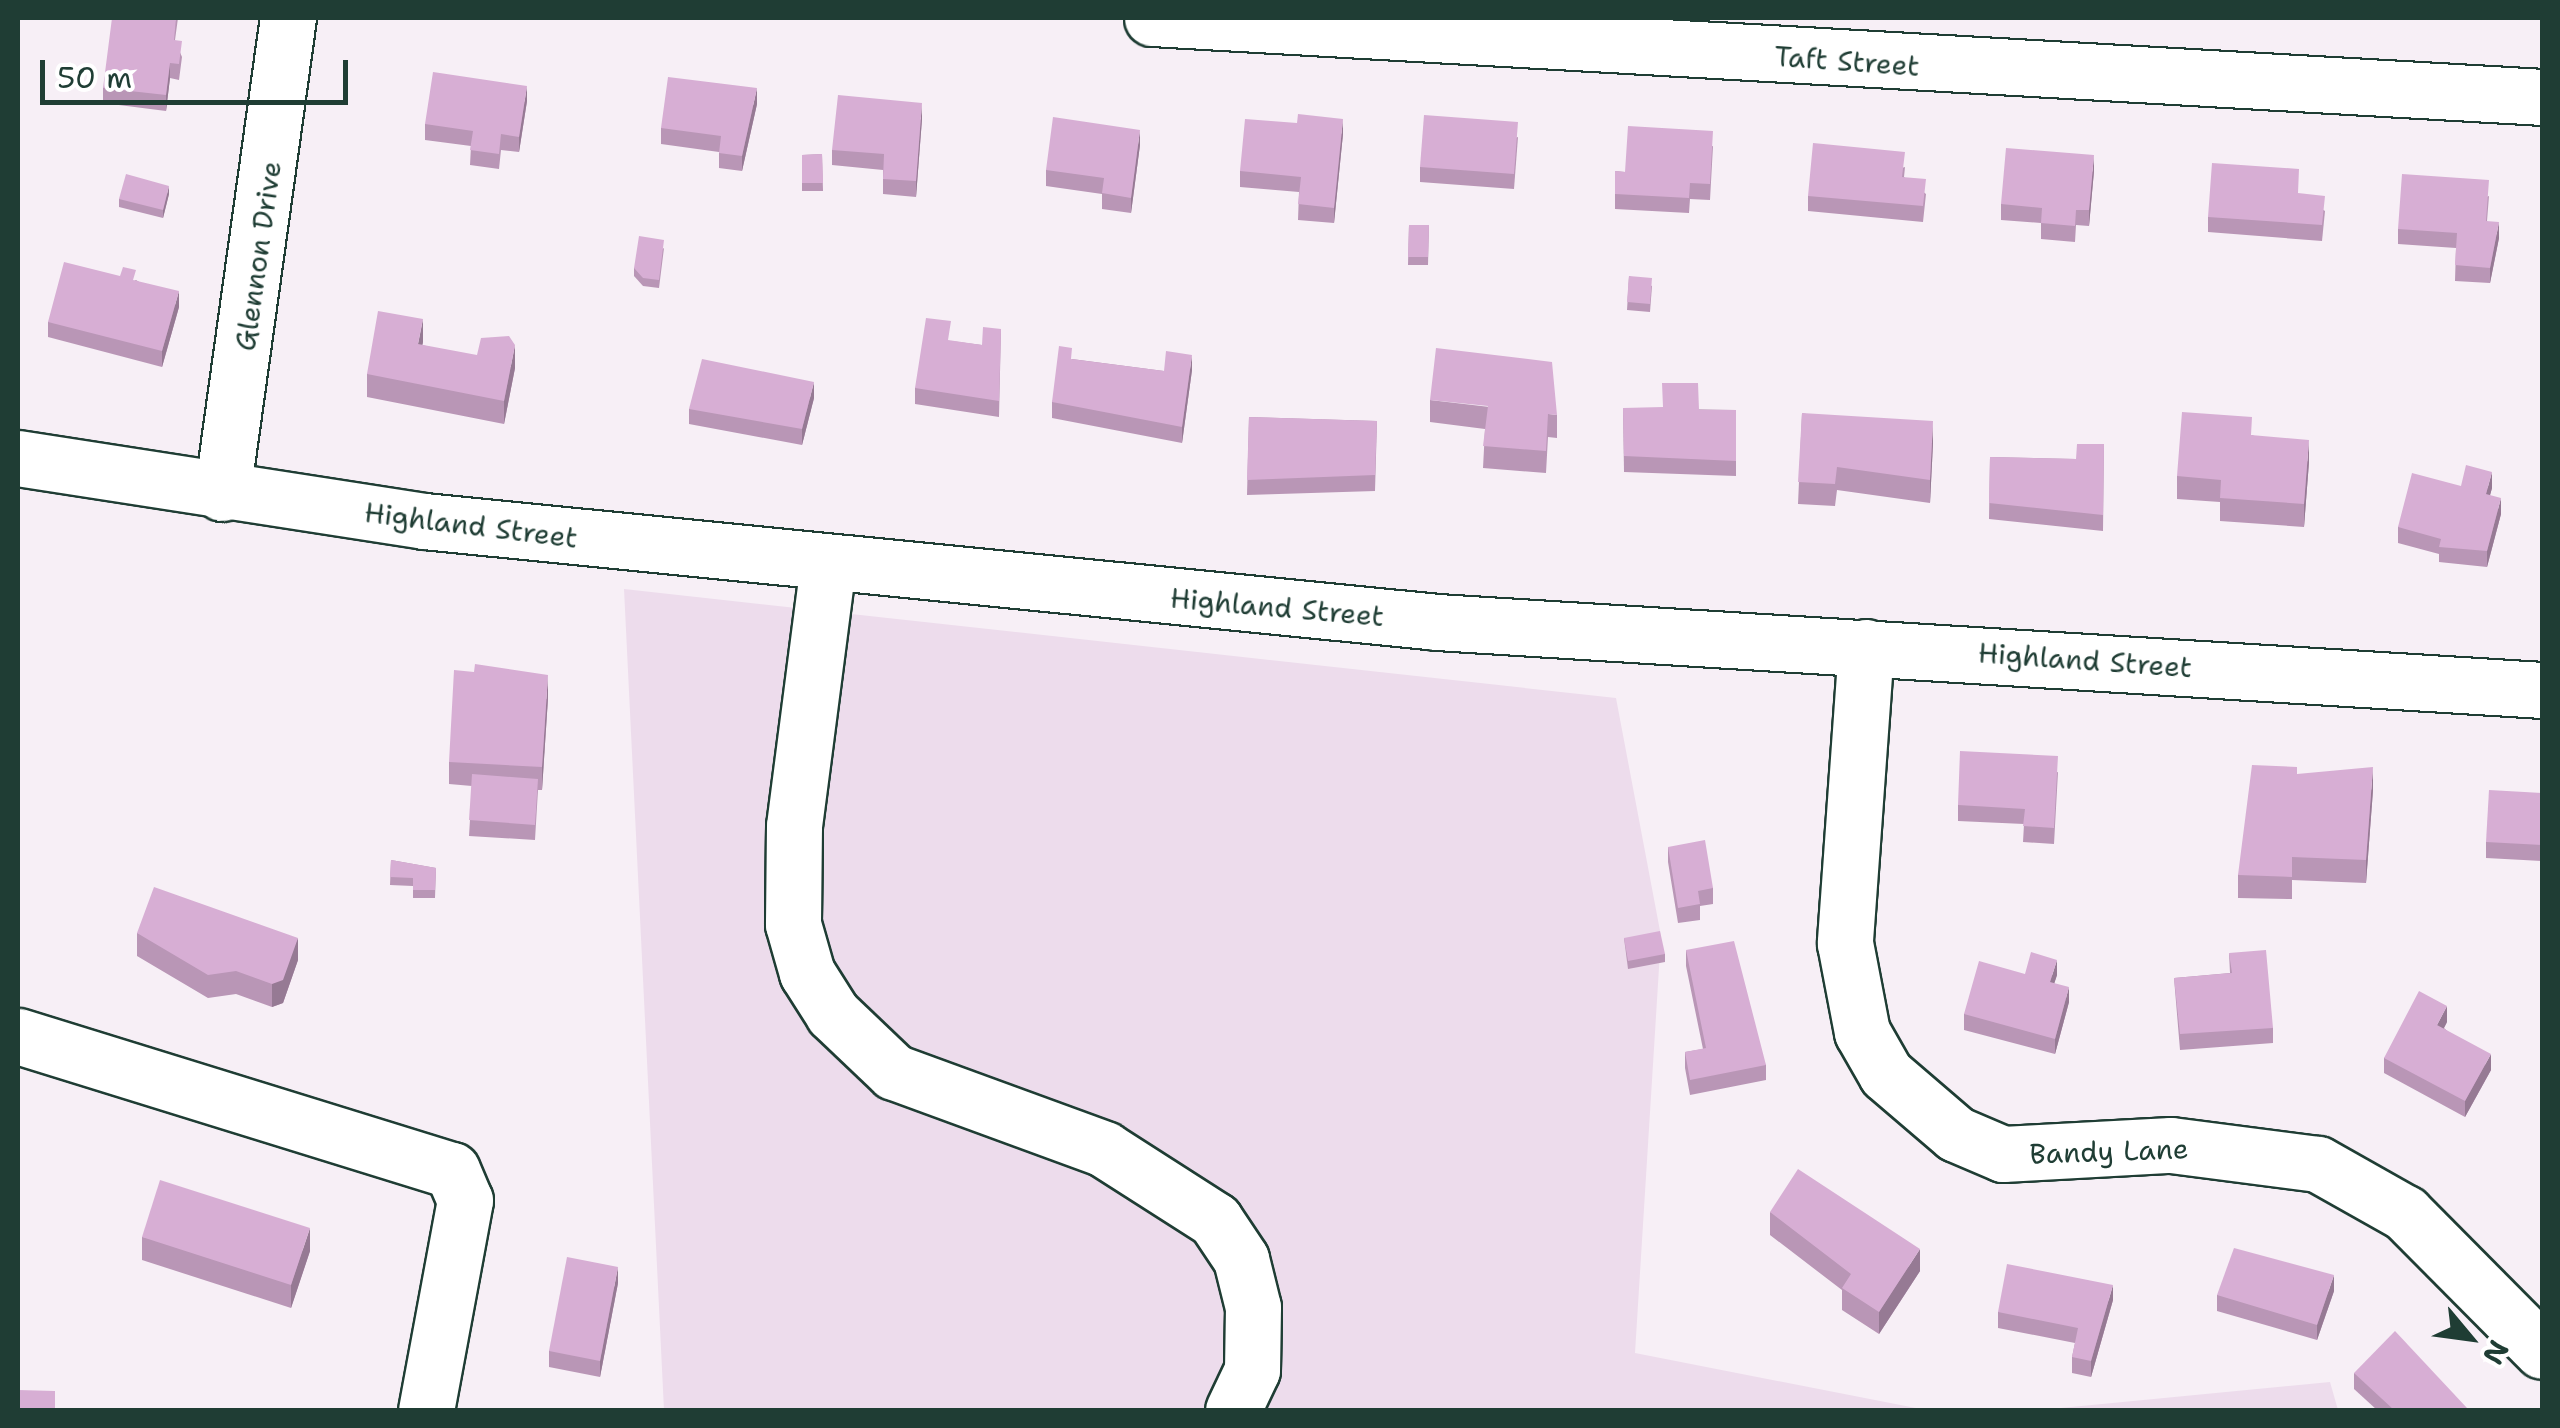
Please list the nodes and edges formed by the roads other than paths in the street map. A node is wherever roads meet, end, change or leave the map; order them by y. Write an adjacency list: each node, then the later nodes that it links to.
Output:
1 (288, 18): 5 (street, Glennon Drive)
2 (1152, 18): 3 (street, Taft Street)
3 (2542, 97)
4 (18, 458): 5 (street, Highland Street)
5 (222, 493): 6 (street, Highland Street)
6 (828, 564): 7 (street, Highland Street); 12 (street)
7 (1866, 647): 8 (street, Highland Street); 10 (street, Bandy Lane)
8 (2542, 690)
9 (18, 1036): 11 (street)
10 (2542, 1351)
11 (426, 1410)
12 (1233, 1410)

